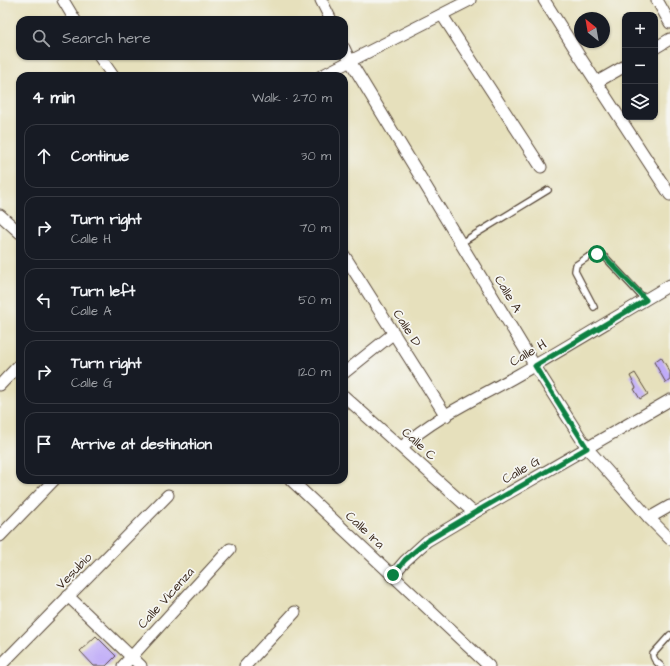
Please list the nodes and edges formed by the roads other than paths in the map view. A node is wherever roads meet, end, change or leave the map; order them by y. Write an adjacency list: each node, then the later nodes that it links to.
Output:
1 (63, 0): 7 (street)
2 (321, 0): 8 (street)
3 (470, 0): 6 (street)
4 (544, 0): 18 (street)
5 (656, 0): 9 (street)
6 (442, 15): 14 (street); 19 (street)
7 (73, 16)
8 (329, 16)
9 (670, 23)
10 (670, 39): 11 (street)
11 (658, 46)
12 (348, 57): 14 (street, Calle A)
13 (103, 60): 16 (street)
14 (350, 61): 17 (street); 24 (street, Calle A)
15 (622, 68): 18 (street)
16 (110, 72)
17 (329, 72)
18 (596, 82): 21 (street)
19 (541, 167)
20 (548, 190): 24 (lane)
21 (670, 195)
22 (0, 215): 23 (street)
23 (16, 229)
24 (461, 242): 30 (street, Calle A)
25 (348, 261): 29 (street, Calle D)
26 (670, 285): 27 (street, Calle H)
27 (646, 300): 28 (lane); 30 (street, Calle H)
28 (594, 307)
29 (394, 333): 32 (street); 36 (street, Calle D)
30 (535, 366): 36 (street, Calle H); 38 (street, Calle A)
31 (16, 368): 33 (street)
32 (348, 370)
33 (0, 385)
34 (348, 400): 37 (street, Calle C)
35 (670, 400): 38 (street, Calle G)
36 (446, 416): 37 (street, Calle H)
37 (402, 447): 43 (street, Calle C)
38 (587, 448): 43 (street, Calle G); 44 (street, Calle A)
39 (50, 484): 45 (street)
40 (295, 484): 48 (street, Calle 1ra)
41 (168, 495): 49 (street, Vesubio)
42 (670, 506): 44 (street)
43 (474, 513): 48 (street, Calle G)
44 (649, 518): 46 (street, Calle A)
45 (2, 530)
46 (670, 539)
47 (230, 549): 52 (street, Calle Vicenza)
48 (393, 575): 57 (street, Calle 1ra)
49 (68, 596): 52 (street); 53 (street, Vesubio)
50 (295, 612): 56 (street)
51 (670, 635): 58 (lane)
52 (132, 657): 54 (street, Calle Vicenza); 55 (street)
53 (0, 666)
54 (123, 666)
55 (141, 666)
56 (245, 666)
57 (489, 666)
58 (661, 666)

